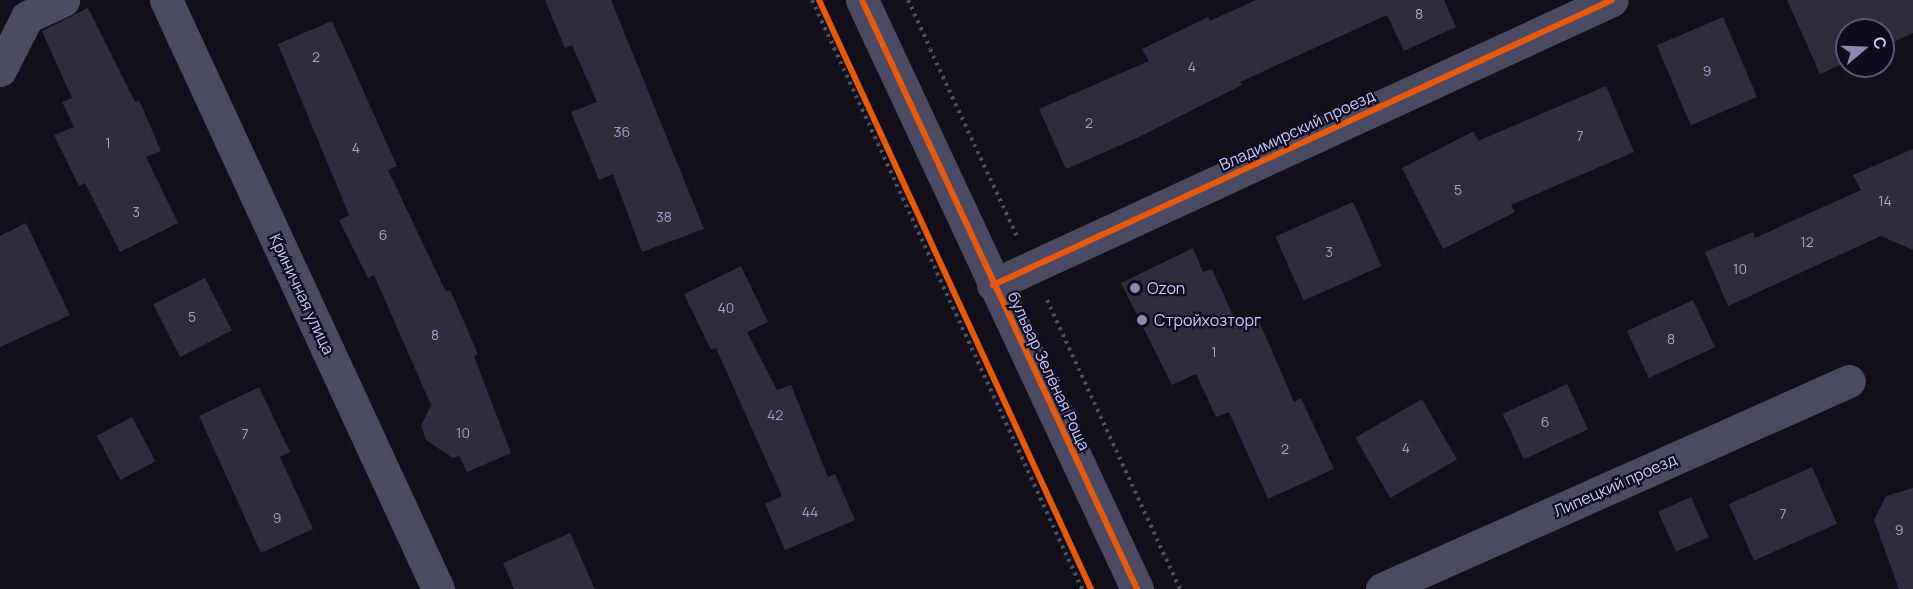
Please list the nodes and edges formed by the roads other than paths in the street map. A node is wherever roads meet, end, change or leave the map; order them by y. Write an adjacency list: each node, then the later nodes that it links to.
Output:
1 (63, 0): 5 (street)
2 (166, 0): 8 (street, Криничная улица)
3 (862, 0): 6 (street, бульвар Зелёная Роща)
4 (1612, 0): 6 (street, Владимирский проезд)
5 (0, 70)
6 (993, 285): 9 (street, бульвар Зелёная Роща)
7 (1849, 381): 10 (street, Липецкий проезд)
8 (438, 589)
9 (1137, 589)
10 (1382, 589)

